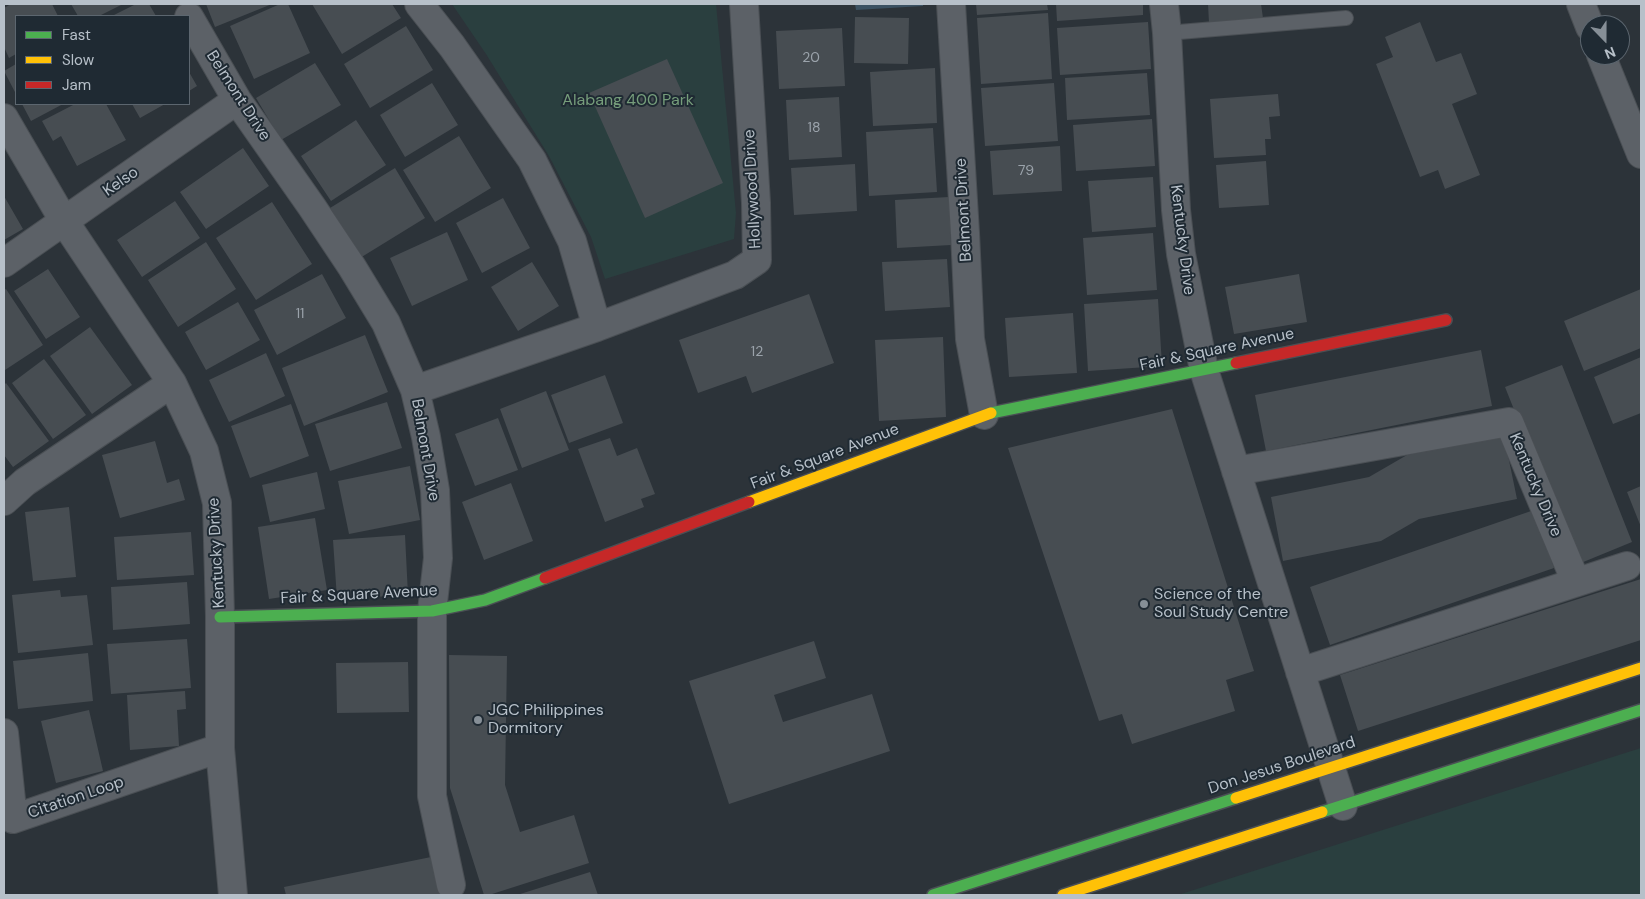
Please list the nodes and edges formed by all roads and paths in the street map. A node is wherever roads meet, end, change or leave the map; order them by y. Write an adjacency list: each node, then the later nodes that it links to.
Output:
1 (419, 4): 15 (street)
2 (744, 4): 15 (street, Hollywood Drive)
3 (951, 4): 19 (street, Belmont Drive)
4 (1164, 4): 7 (street, Kentucky Drive)
5 (1346, 18): 7 (lane)
6 (190, 20): 9 (street, Belmont Drive)
7 (1166, 33): 16 (street, Kentucky Drive)
8 (1606, 65): 11 (street)
9 (237, 100): 12 (street, Kelso); 18 (street, Belmont Drive)
10 (4, 118): 12 (street, Kentucky Drive)
11 (1641, 154)
12 (64, 222): 13 (street, Kelso); 17 (street, Kentucky Drive)
13 (4, 264)
14 (1446, 320): 16 (street, Fair & Square Avenue)
15 (597, 328): 18 (street, Hollywood Drive)
16 (1204, 370): 19 (street, Fair & Square Avenue); 20 (street, Kentucky Drive)
17 (172, 383): 21 (street); 25 (street, Kentucky Drive)
18 (415, 390): 24 (street, Belmont Drive)
19 (984, 415): 24 (street, Fair & Square Avenue)
20 (1236, 471): 23 (street, Kentucky Drive); 27 (street, Kentucky Drive)
21 (4, 501)
22 (1627, 566): 23 (street)
23 (1576, 582): 27 (street)
24 (432, 611): 25 (street, Fair & Square Avenue); 33 (street, Belmont Drive)
25 (220, 617): 30 (street, Kentucky Drive)
26 (1641, 668): 31 (street, Don Jesus Boulevard)
27 (1300, 672): 31 (street, Kentucky Drive)
28 (1641, 710): 32 (street)
29 (4, 734): 30 (street, Citation Loop)
30 (220, 748): 34 (street, Kentucky Drive)
31 (1330, 768): 32 (street, Kentucky Drive); 35 (street, Don Jesus Boulevard)
32 (1343, 806): 36 (street)
33 (451, 885)
34 (233, 895)
35 (933, 895)
36 (1063, 895)

